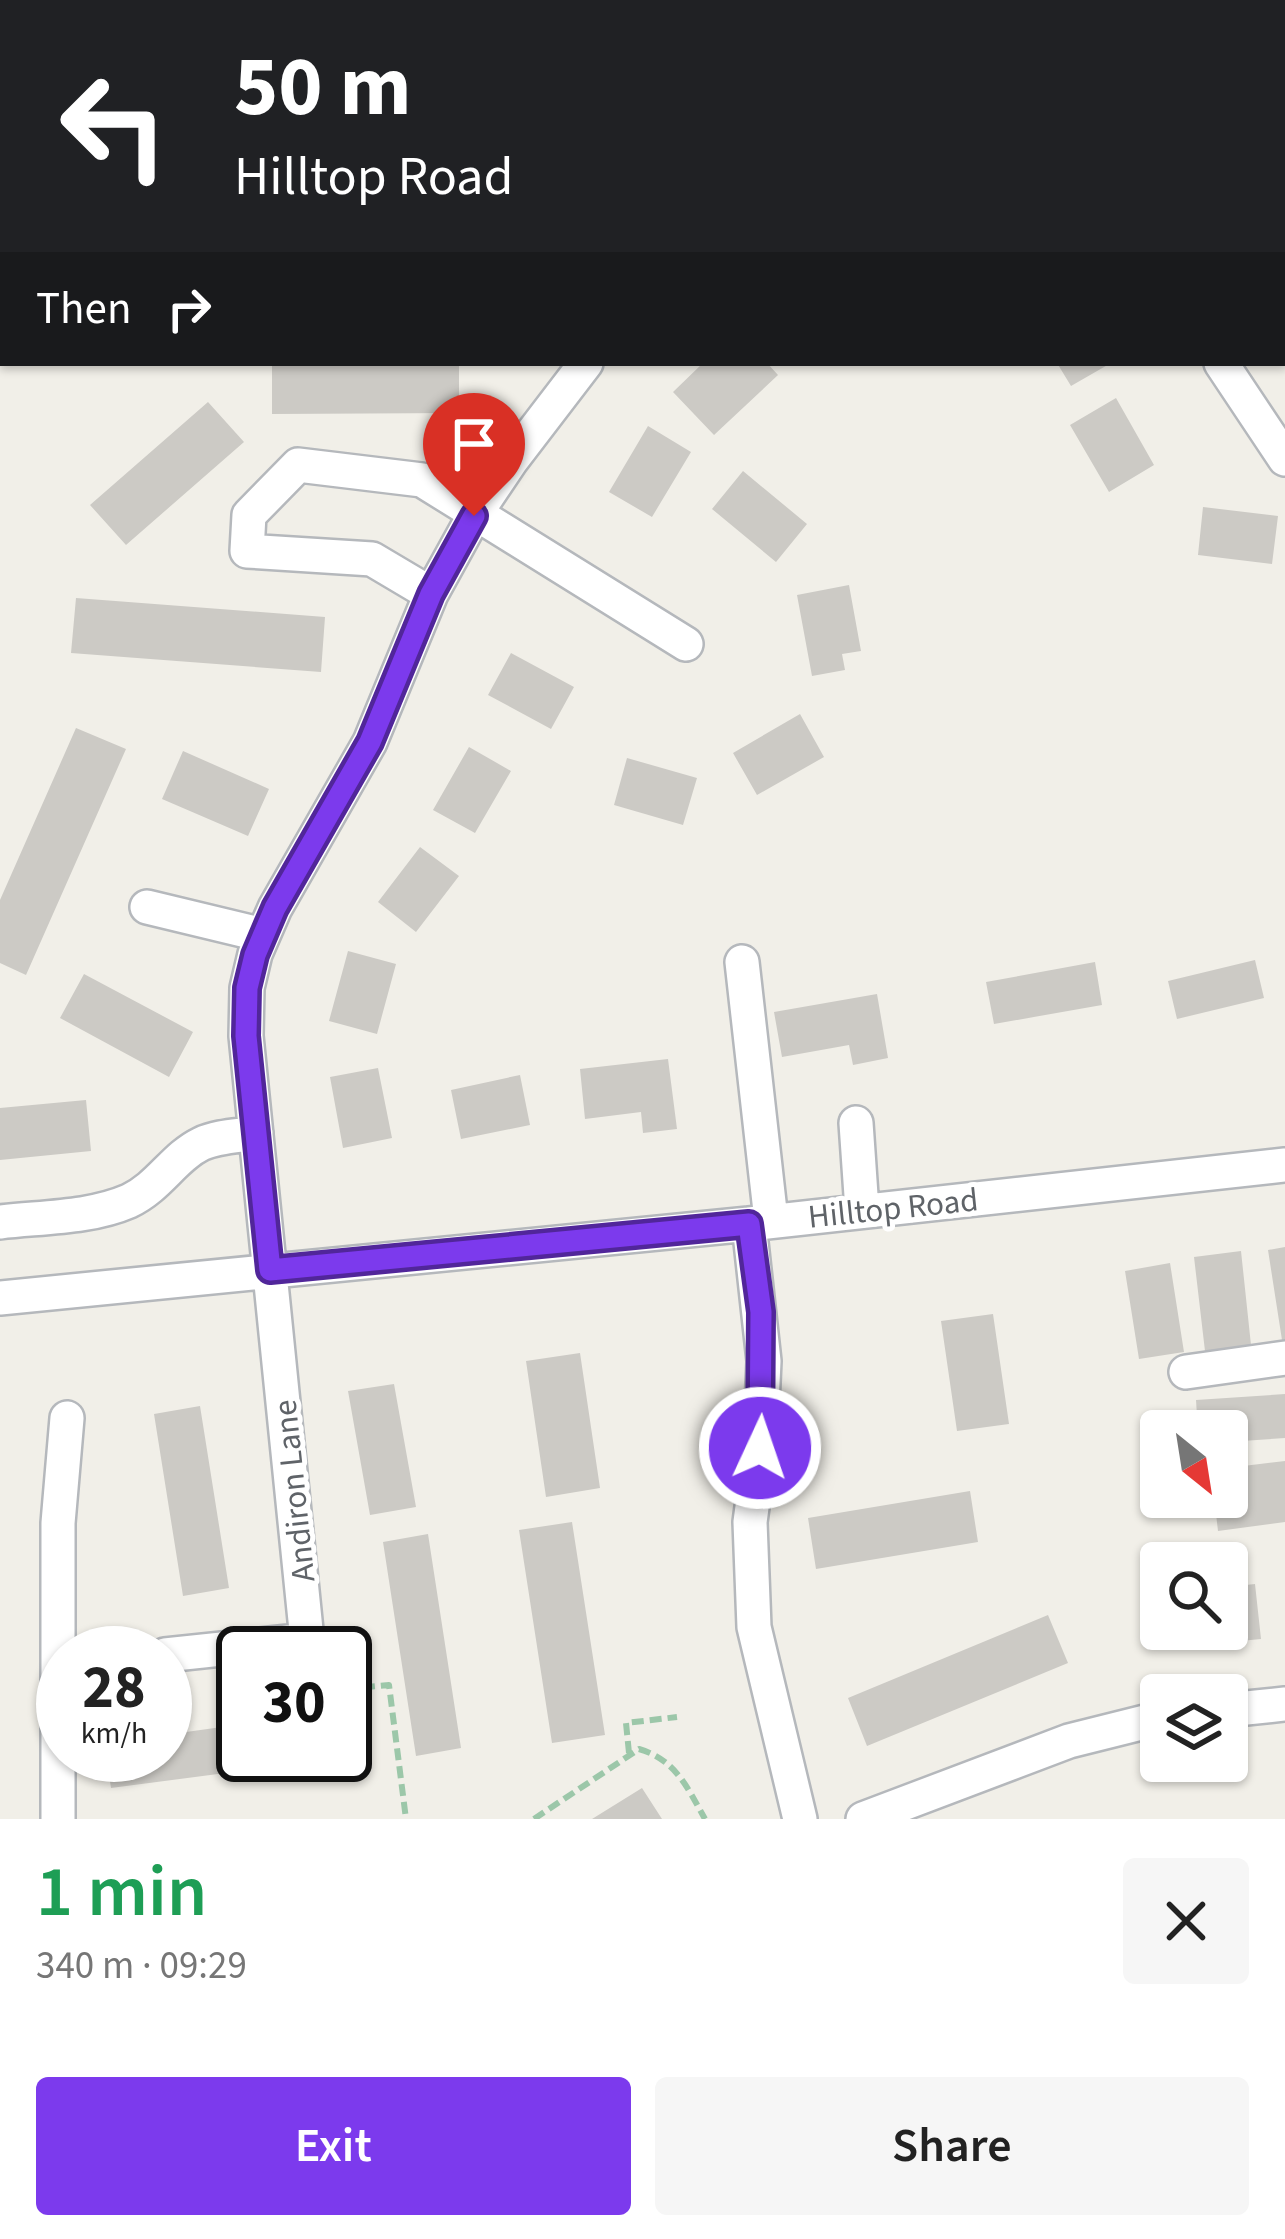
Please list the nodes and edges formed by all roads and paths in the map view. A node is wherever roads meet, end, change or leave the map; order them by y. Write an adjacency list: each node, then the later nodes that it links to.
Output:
1 (584, 366): 4 (street)
2 (1227, 375): 3 (street)
3 (1285, 459)
4 (474, 516): 5 (street); 5 (street); 6 (street)
5 (431, 594): 8 (street)
6 (686, 644)
7 (147, 907): 8 (street)
8 (263, 935): 11 (street)
9 (742, 962): 15 (street)
10 (856, 1123): 13 (street)
11 (256, 1133): 14 (street); 16 (street)
12 (1285, 1165): 13 (street, Hilltop Road)
13 (862, 1210): 15 (street, Hilltop Road)
14 (0, 1222)
15 (760, 1222): 16 (street, Hilltop Road); 34 (street)
16 (270, 1270): 17 (street, Hilltop Road); 22 (street, Andiron Lane)
17 (0, 1298)
18 (1285, 1358): 19 (street)
19 (1186, 1372)
20 (67, 1418): 21 (street)
21 (60, 1626)
22 (192, 1651)
23 (372, 1687): 31 (path)
24 (1285, 1704): 25 (street)
25 (1248, 1708)
26 (676, 1717): 28 (path)
27 (1140, 1723): 35 (street)
28 (628, 1753): 32 (path); 33 (path)
29 (59, 1782): 30 (street)
30 (58, 1819)
31 (406, 1819)
32 (534, 1819)
33 (705, 1819)
34 (800, 1819)
35 (863, 1819)

